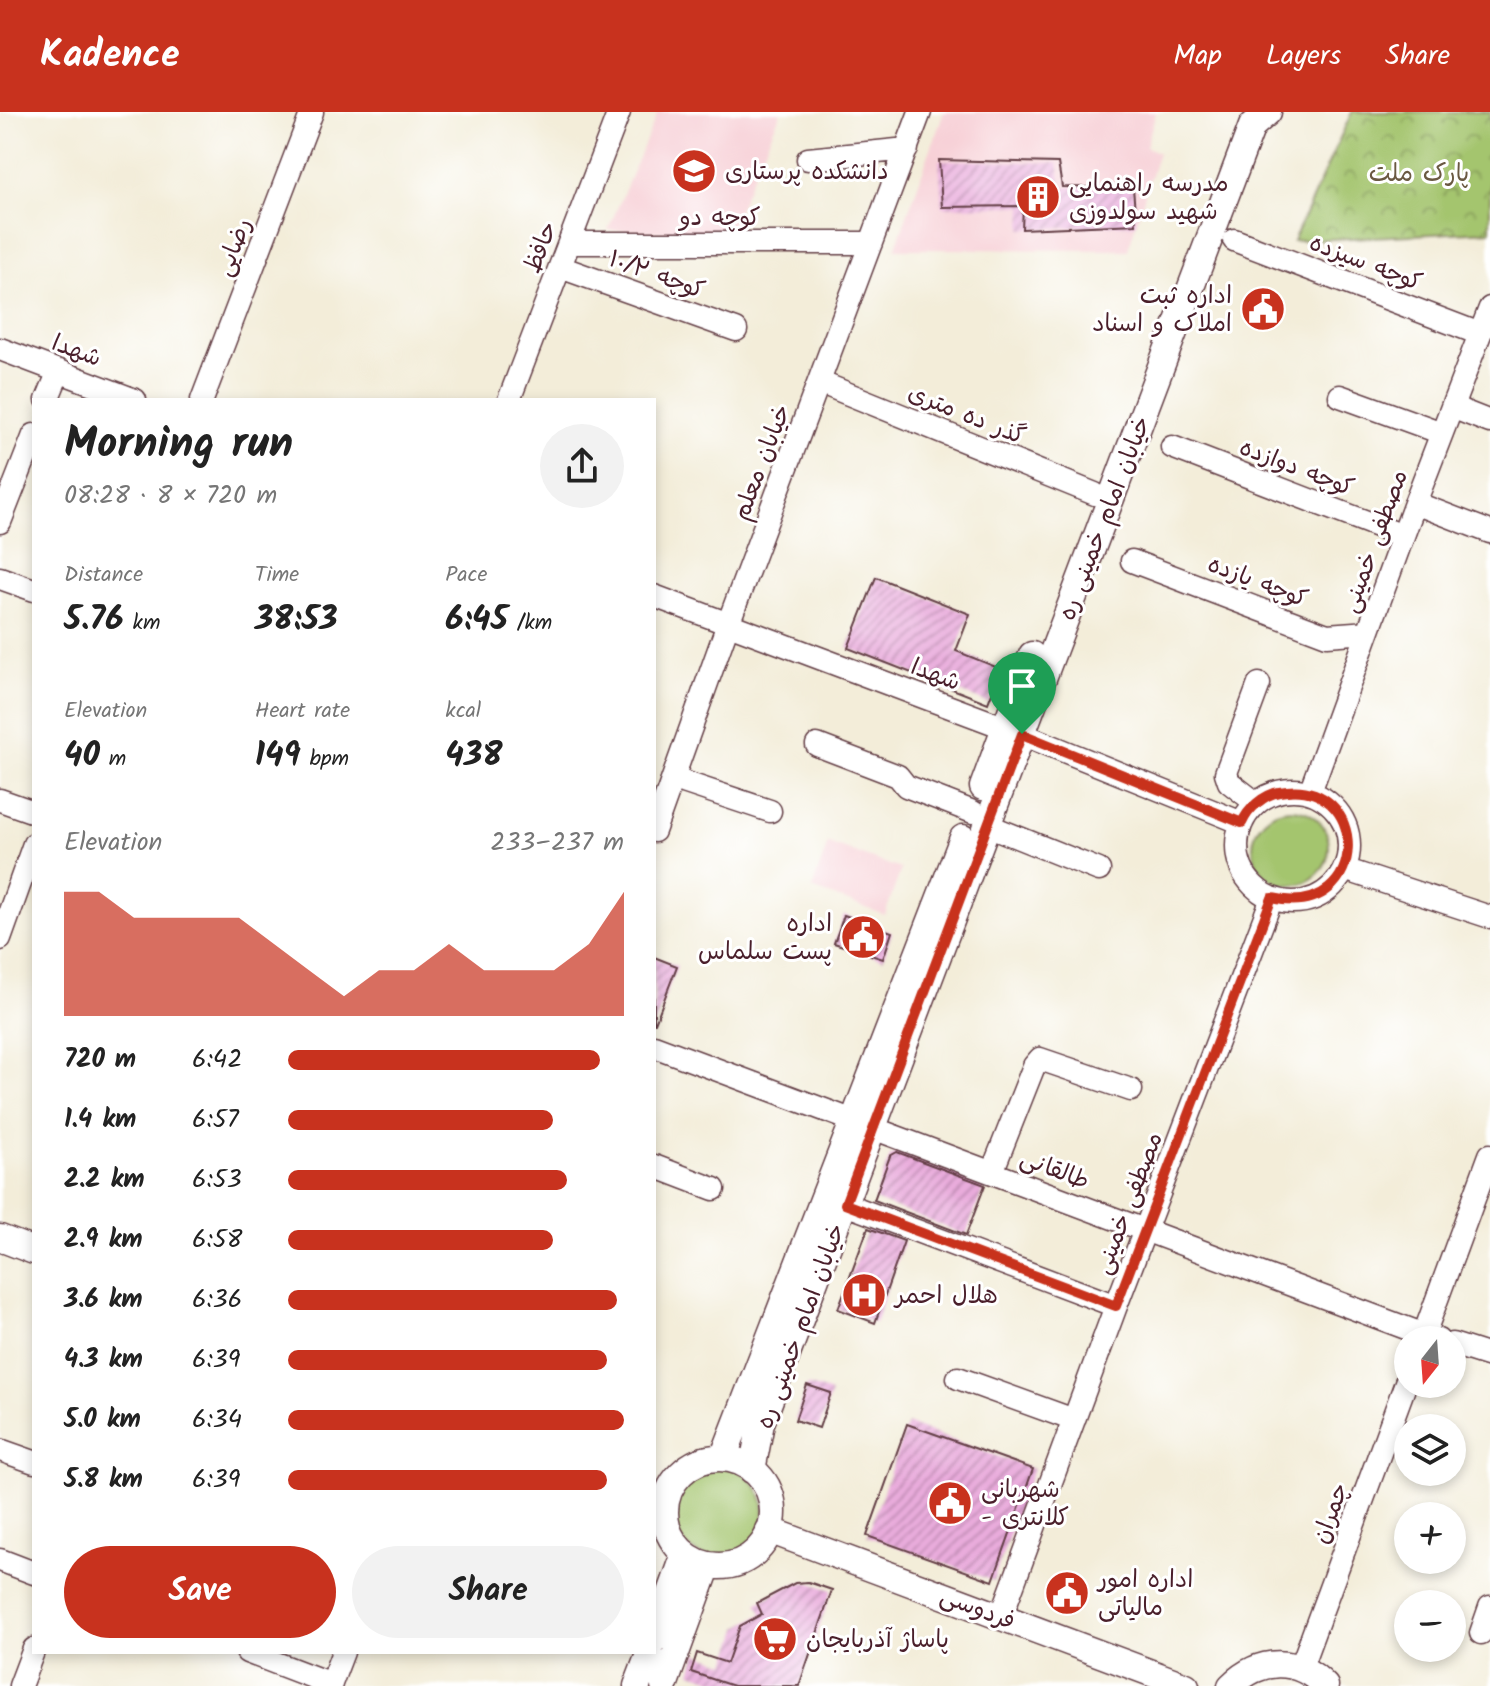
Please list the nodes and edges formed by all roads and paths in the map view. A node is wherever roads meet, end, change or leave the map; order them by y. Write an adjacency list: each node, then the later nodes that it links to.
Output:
1 (312, 112): 21 (street, رضایی)
2 (619, 112): 9 (street, حافظ)
3 (920, 112): 6 (street, خیابان معلم)
4 (1238, 112): 28 (main road, خیابان امام خمینی ره)
5 (1268, 112): 40 (main road, خیابان امام خمینی ره)
6 (907, 149): 7 (street); 10 (street, خیابان معلم)
7 (808, 159)
8 (1234, 240): 14 (street, کوچه سیزده)
9 (569, 243): 10 (street, کوچه دو); 11 (street, حافظ)
10 (871, 243): 17 (street, خیابان معلم)
11 (560, 267): 13 (street, کوچه ۱۰/۲); 22 (street, حافظ)
12 (1490, 308): 14 (street, مصطفی خمینی)
13 (736, 330)
14 (1480, 334): 23 (street, مصطفی خمینی)
15 (0, 349): 16 (street, شهدا)
16 (59, 371): 19 (street); 20 (street, شهدا)
17 (819, 382): 28 (street, گذر ده متری); 37 (street, خیابان معلم)
18 (1340, 396): 25 (street)
19 (48, 398)
20 (130, 398)
21 (203, 398)
22 (510, 398)
23 (1452, 407): 24 (street); 25 (street, مصطفی خمینی)
24 (1490, 422)
25 (1442, 433): 29 (street, مصطفی خمینی)
26 (32, 440): 30 (street)
27 (1172, 447): 32 (street, کوچه دوازده)
28 (1095, 494): 40 (main road, خیابان امام خمینی ره)
29 (1415, 503): 31 (street); 32 (street, مصطفی خمینی)
30 (0, 522)
31 (1490, 532)
32 (1403, 536): 38 (street, مصطفی خمینی)
33 (1132, 561): 38 (street, کوچه یازده)
34 (0, 578): 35 (street)
35 (32, 589)
36 (656, 597): 37 (street, شهدا)
37 (728, 624): 40 (street, شهدا); 42 (street, خیابان معلم)
38 (1368, 632): 43 (street, مصطفی خمینی)
39 (1259, 684): 45 (street)
40 (1013, 731): 48 (main road, خیابان امام خمینی ره); 49 (street, شهدا)
41 (817, 745): 48 (street)
42 (674, 779): 47 (street); 50 (street, خیابان معلم)
43 (1310, 792): 45 (street); 52 (street)
44 (0, 800): 46 (street)
45 (1256, 803): 49 (street)
46 (32, 811)
47 (770, 811)
48 (980, 819): 53 (street); 59 (main road, خیابان امام خمینی ره)
49 (1242, 823): 54 (street)
50 (656, 826)
51 (32, 850): 56 (street)
52 (1344, 869): 54 (street); 55 (street)
53 (1099, 870)
54 (1272, 898): 65 (street, مصطفی خمینی)
55 (1490, 917)
56 (0, 939)
57 (656, 1047): 59 (street, طالقانی)
58 (1131, 1090): 62 (street)
59 (863, 1124): 62 (street, طالقانی); 64 (main road, خیابان امام خمینی ره); 77 (main road, خیابان امام خمینی ره)
60 (1490, 1155): 70 (street)
61 (656, 1167): 63 (street)
62 (992, 1172): 65 (street, طالقانی)
63 (714, 1189)
64 (845, 1204): 68 (street); 79 (main road, خیابان امام خمینی ره)
65 (1145, 1231): 68 (street, مصطفی خمینی); 69 (street, طالقانی)
66 (0, 1238): 67 (main road)
67 (32, 1250)
68 (1116, 1306): 75 (street, مصطفی خمینی)
69 (1394, 1326)
70 (1432, 1326)
71 (1466, 1348): 72 (street)
72 (1490, 1356)
73 (958, 1378): 75 (street)
74 (1400, 1398): 93 (street, چمران)
75 (1074, 1420): 86 (street, مصطفی خمینی)
76 (0, 1450): 78 (street)
77 (723, 1458): 79 (main road); 80 (main road)
78 (32, 1461)
79 (752, 1470): 81 (main road)
80 (661, 1490): 82 (main road)
81 (769, 1530): 82 (main road); 86 (main road, فردوسی)
82 (697, 1559): 88 (main road); 97 (main road)
83 (0, 1560): 84 (street)
84 (32, 1572)
85 (1490, 1607): 87 (street)
86 (1001, 1617): 98 (main road, فردوسی)
87 (1481, 1633)
88 (656, 1636)
89 (32, 1654): 95 (street)
90 (252, 1654): 94 (street)
91 (342, 1654): 94 (street)
92 (649, 1654): 96 (main road)
93 (1301, 1667): 99 (main road); 100 (main road)
94 (330, 1685)
95 (20, 1686)
96 (637, 1686)
97 (664, 1686)
98 (1186, 1686)
99 (1231, 1686)
100 (1325, 1686)

